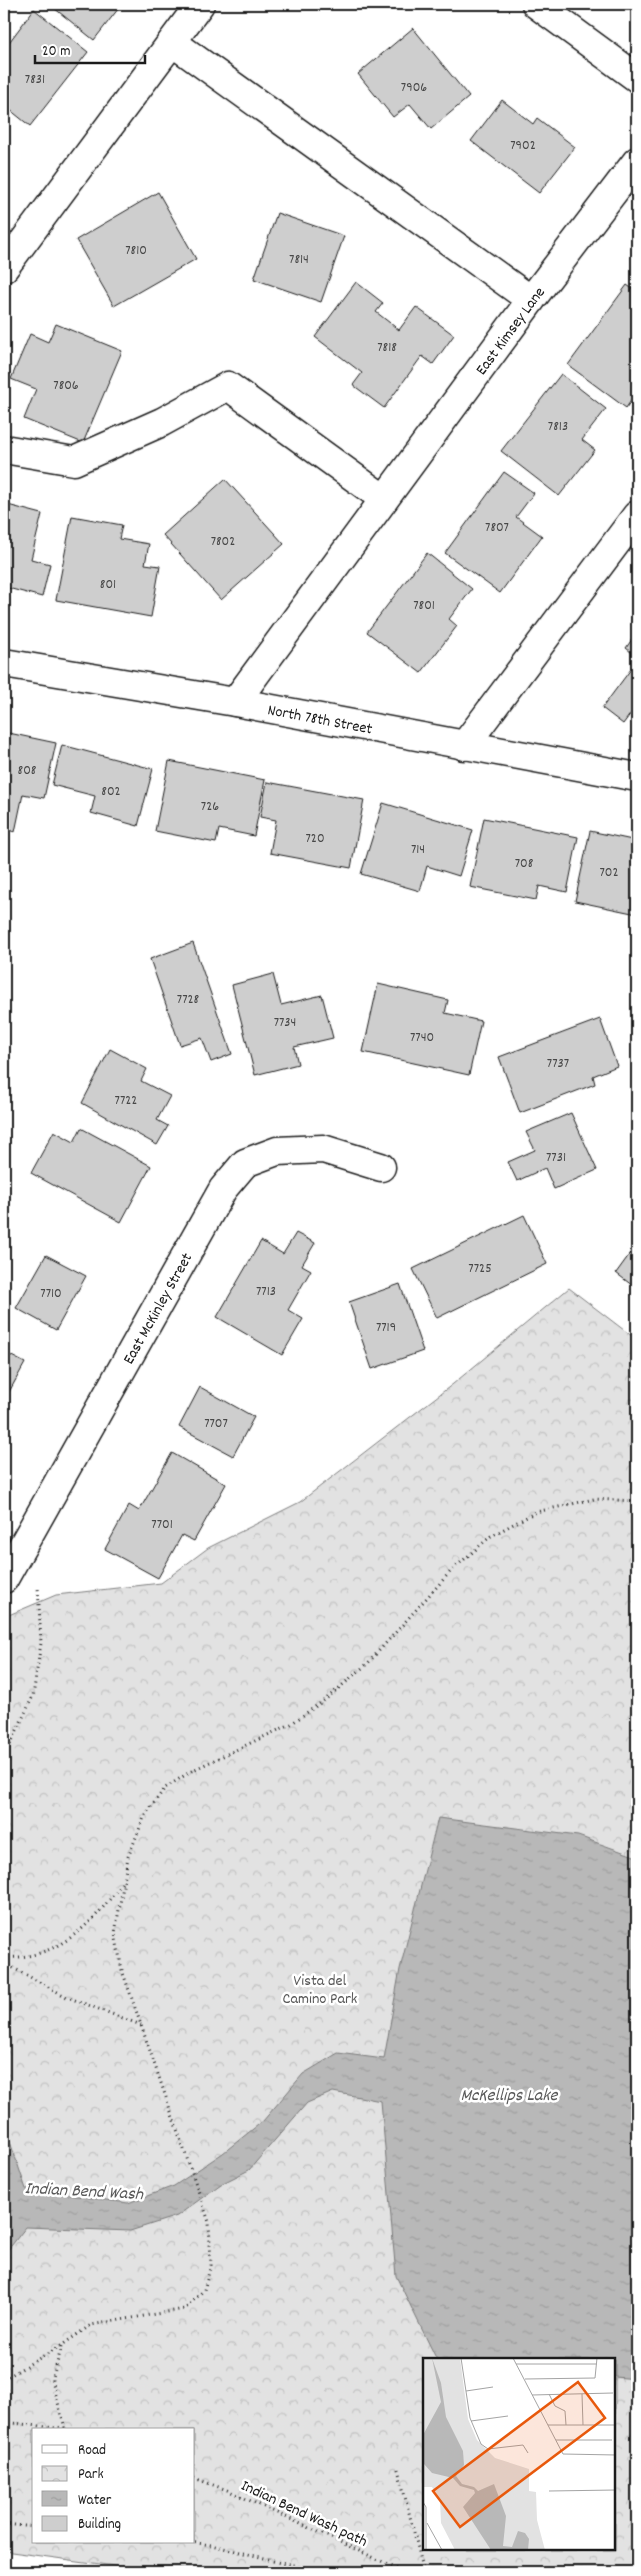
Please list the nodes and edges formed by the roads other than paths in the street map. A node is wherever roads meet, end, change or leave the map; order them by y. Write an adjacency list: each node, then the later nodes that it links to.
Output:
1 (200, 4): 3 (street)
2 (536, 4): 4 (street)
3 (172, 42): 6 (street); 7 (street)
4 (637, 78)
5 (637, 161): 7 (street, East Kimsey Lane)
6 (4, 268)
7 (531, 300): 9 (street, East Kimsey Lane)
8 (4, 449): 9 (street)
9 (384, 500): 12 (street, East Kimsey Lane)
10 (637, 515): 13 (street)
11 (4, 664): 12 (street, North 78th Street)
12 (235, 702): 13 (street, North 78th Street)
13 (464, 746): 14 (street, North 78th Street)
14 (637, 777)
15 (381, 1166): 16 (street, East McKinley Street)
16 (4, 1579)

